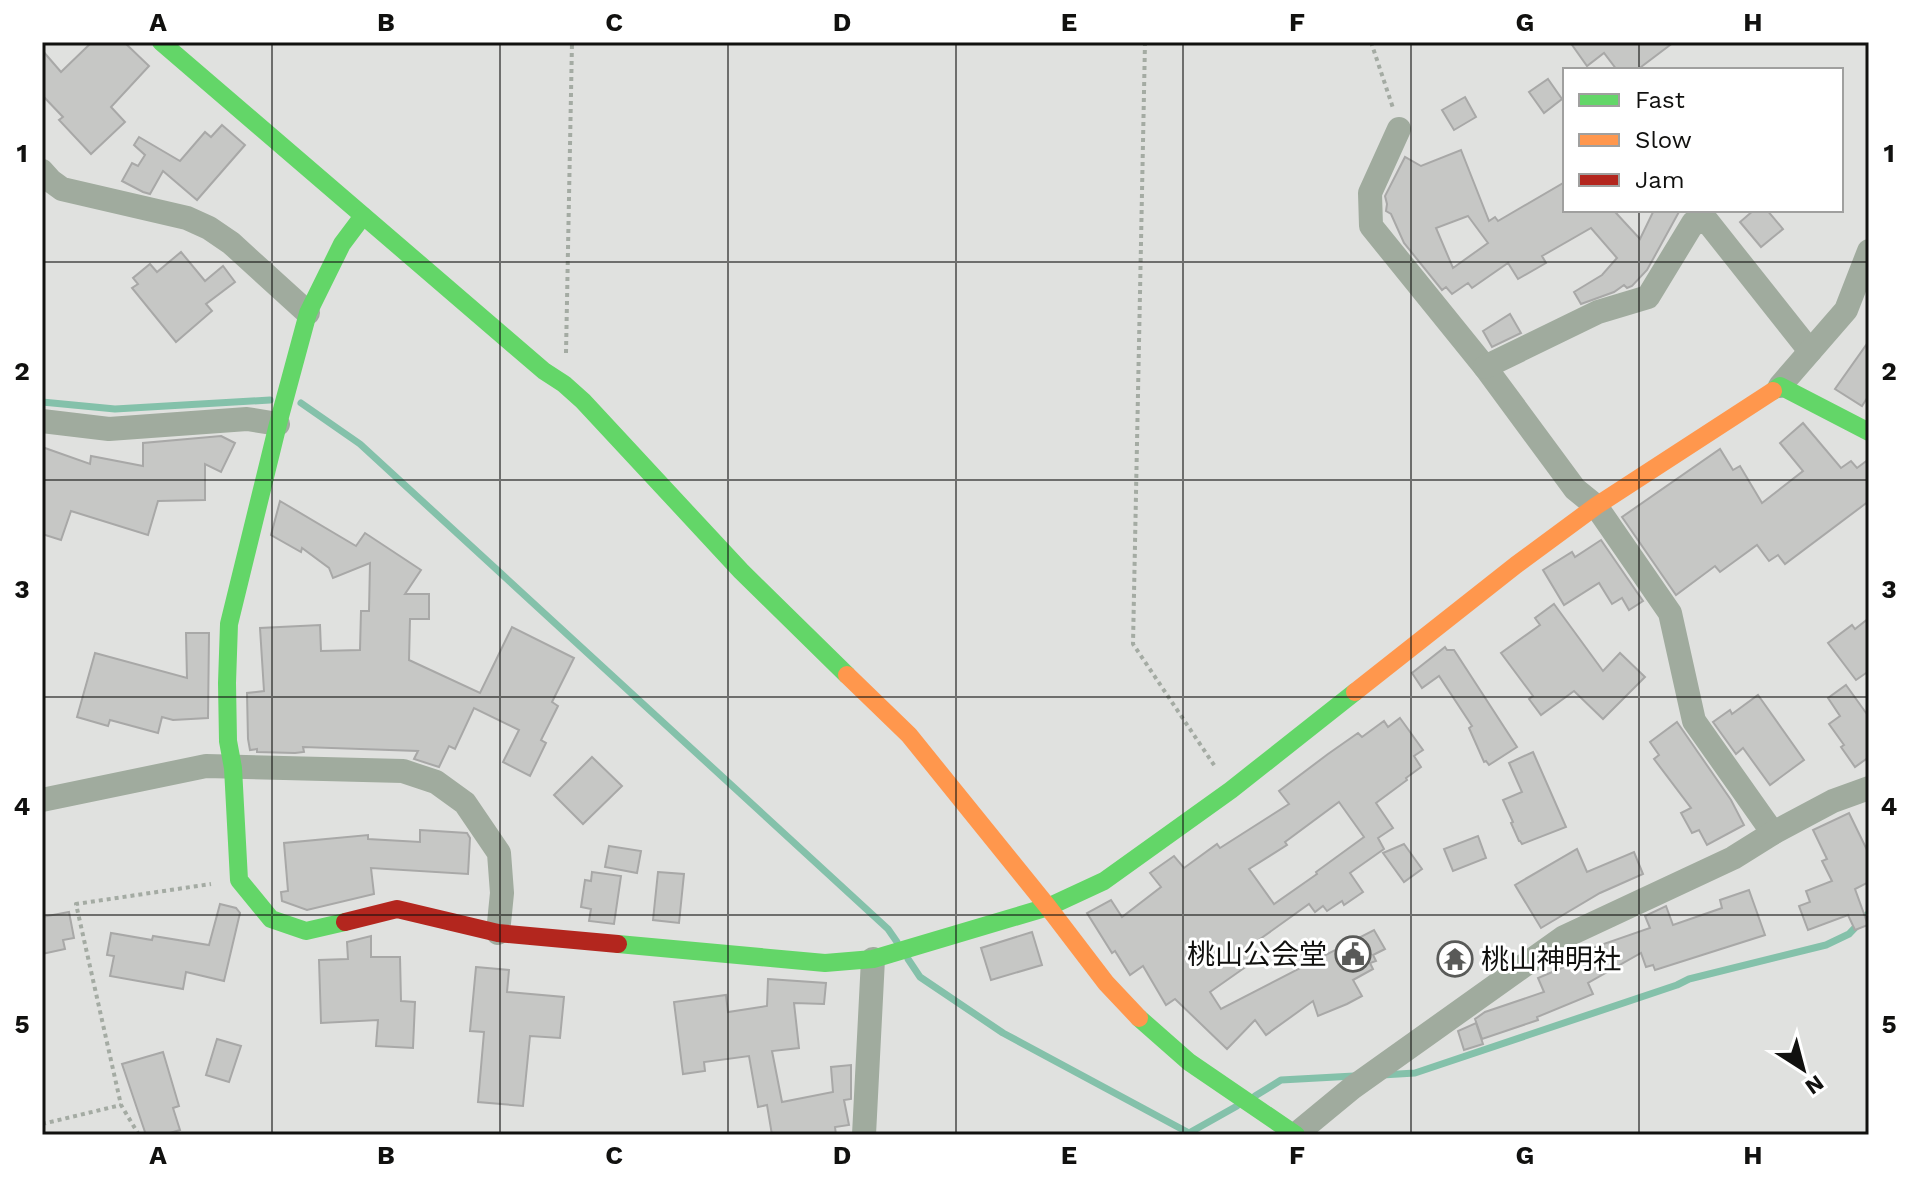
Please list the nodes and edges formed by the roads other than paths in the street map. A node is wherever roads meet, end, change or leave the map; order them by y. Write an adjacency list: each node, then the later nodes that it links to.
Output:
1 (161, 42): 4 (street)
2 (1399, 129): 8 (street)
3 (42, 171): 6 (street)
4 (363, 216): 6 (street); 18 (street)
5 (1869, 251): 7 (street)
6 (308, 313): 11 (street)
7 (1810, 351): 8 (street); 9 (street)
8 (1485, 367): 13 (street)
9 (1780, 386): 12 (street); 13 (street)
10 (42, 421): 11 (street)
11 (278, 424): 14 (street)
12 (1869, 432)
13 (1596, 506): 17 (street); 18 (street)
14 (233, 768): 16 (street); 19 (street); 19 (street)
15 (1869, 788): 17 (street)
16 (42, 800)
17 (1773, 833): 22 (street)
18 (1048, 907): 20 (street); 22 (street)
19 (498, 933): 20 (street)
20 (873, 959): 21 (street)
21 (864, 1135)
22 (1296, 1135)

